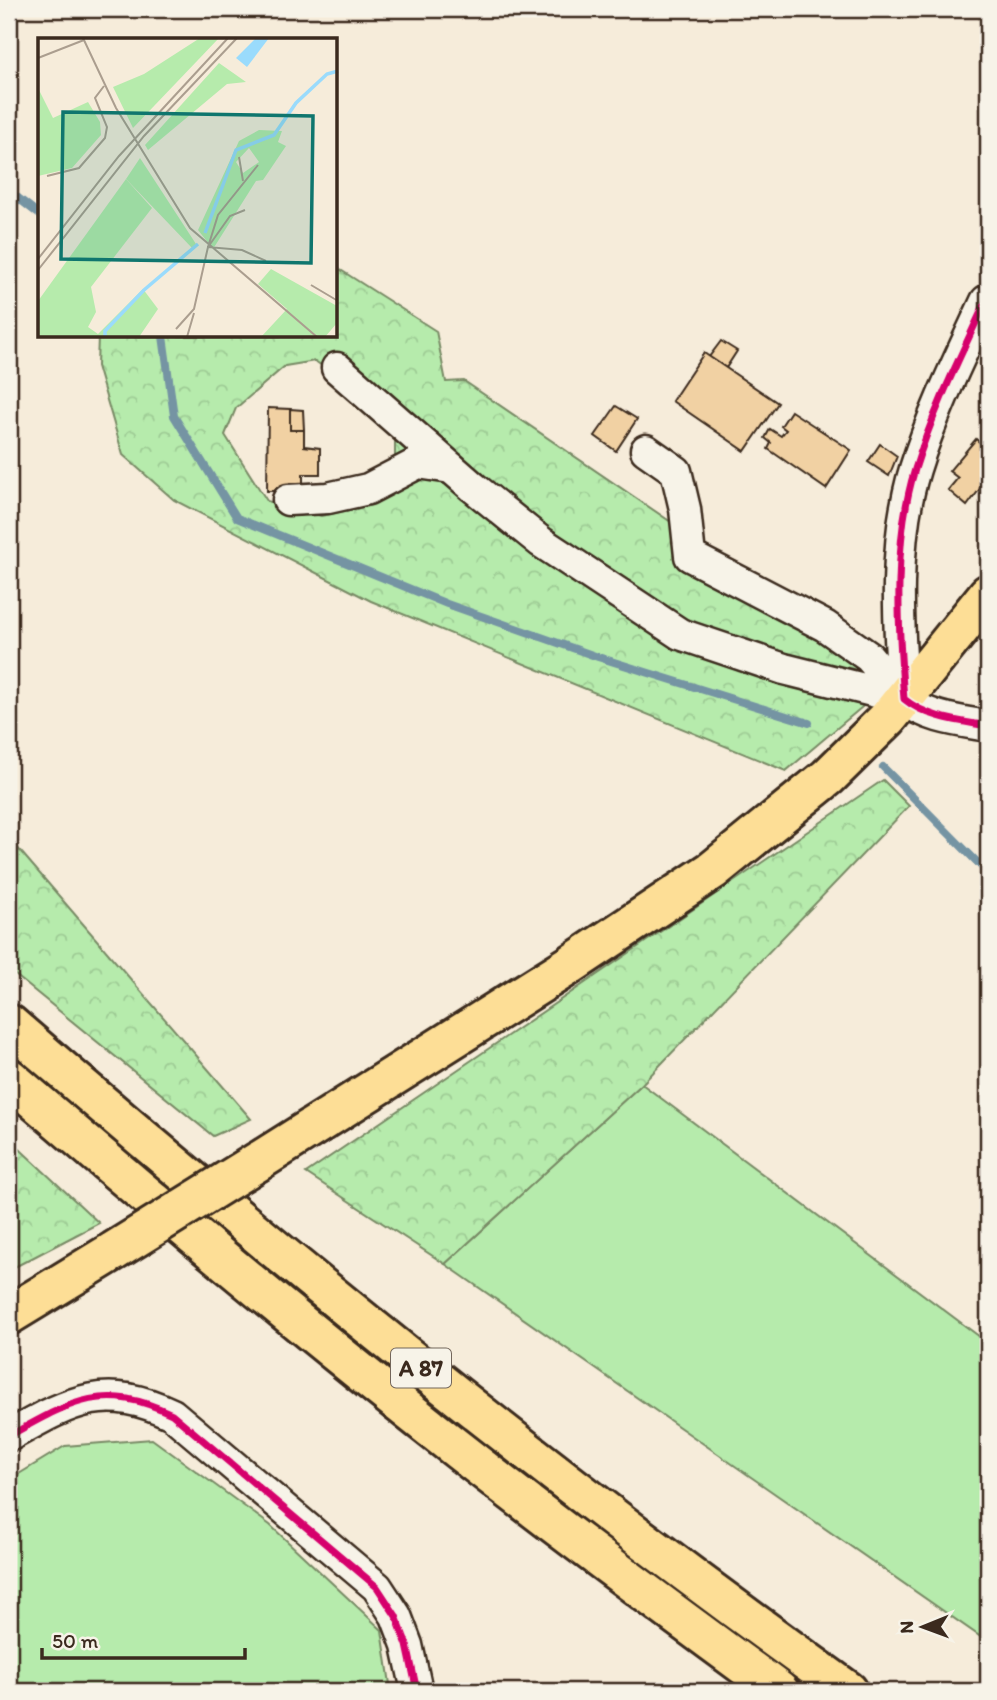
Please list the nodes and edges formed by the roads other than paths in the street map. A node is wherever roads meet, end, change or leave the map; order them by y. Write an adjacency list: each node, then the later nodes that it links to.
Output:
1 (986, 300): 7 (street)
2 (337, 368): 4 (street)
3 (646, 450): 7 (street)
4 (451, 468): 5 (street); 7 (street)
5 (288, 500)
6 (988, 594): 7 (main road)
7 (904, 699): 8 (street); 11 (main road, bridge)
8 (988, 726)
9 (9, 1024): 15 (main road, A 87)
10 (9, 1078): 14 (main road, A 87)
11 (9, 1315)
12 (9, 1436): 13 (street)
13 (416, 1691)
14 (779, 1691)
15 (848, 1691)

